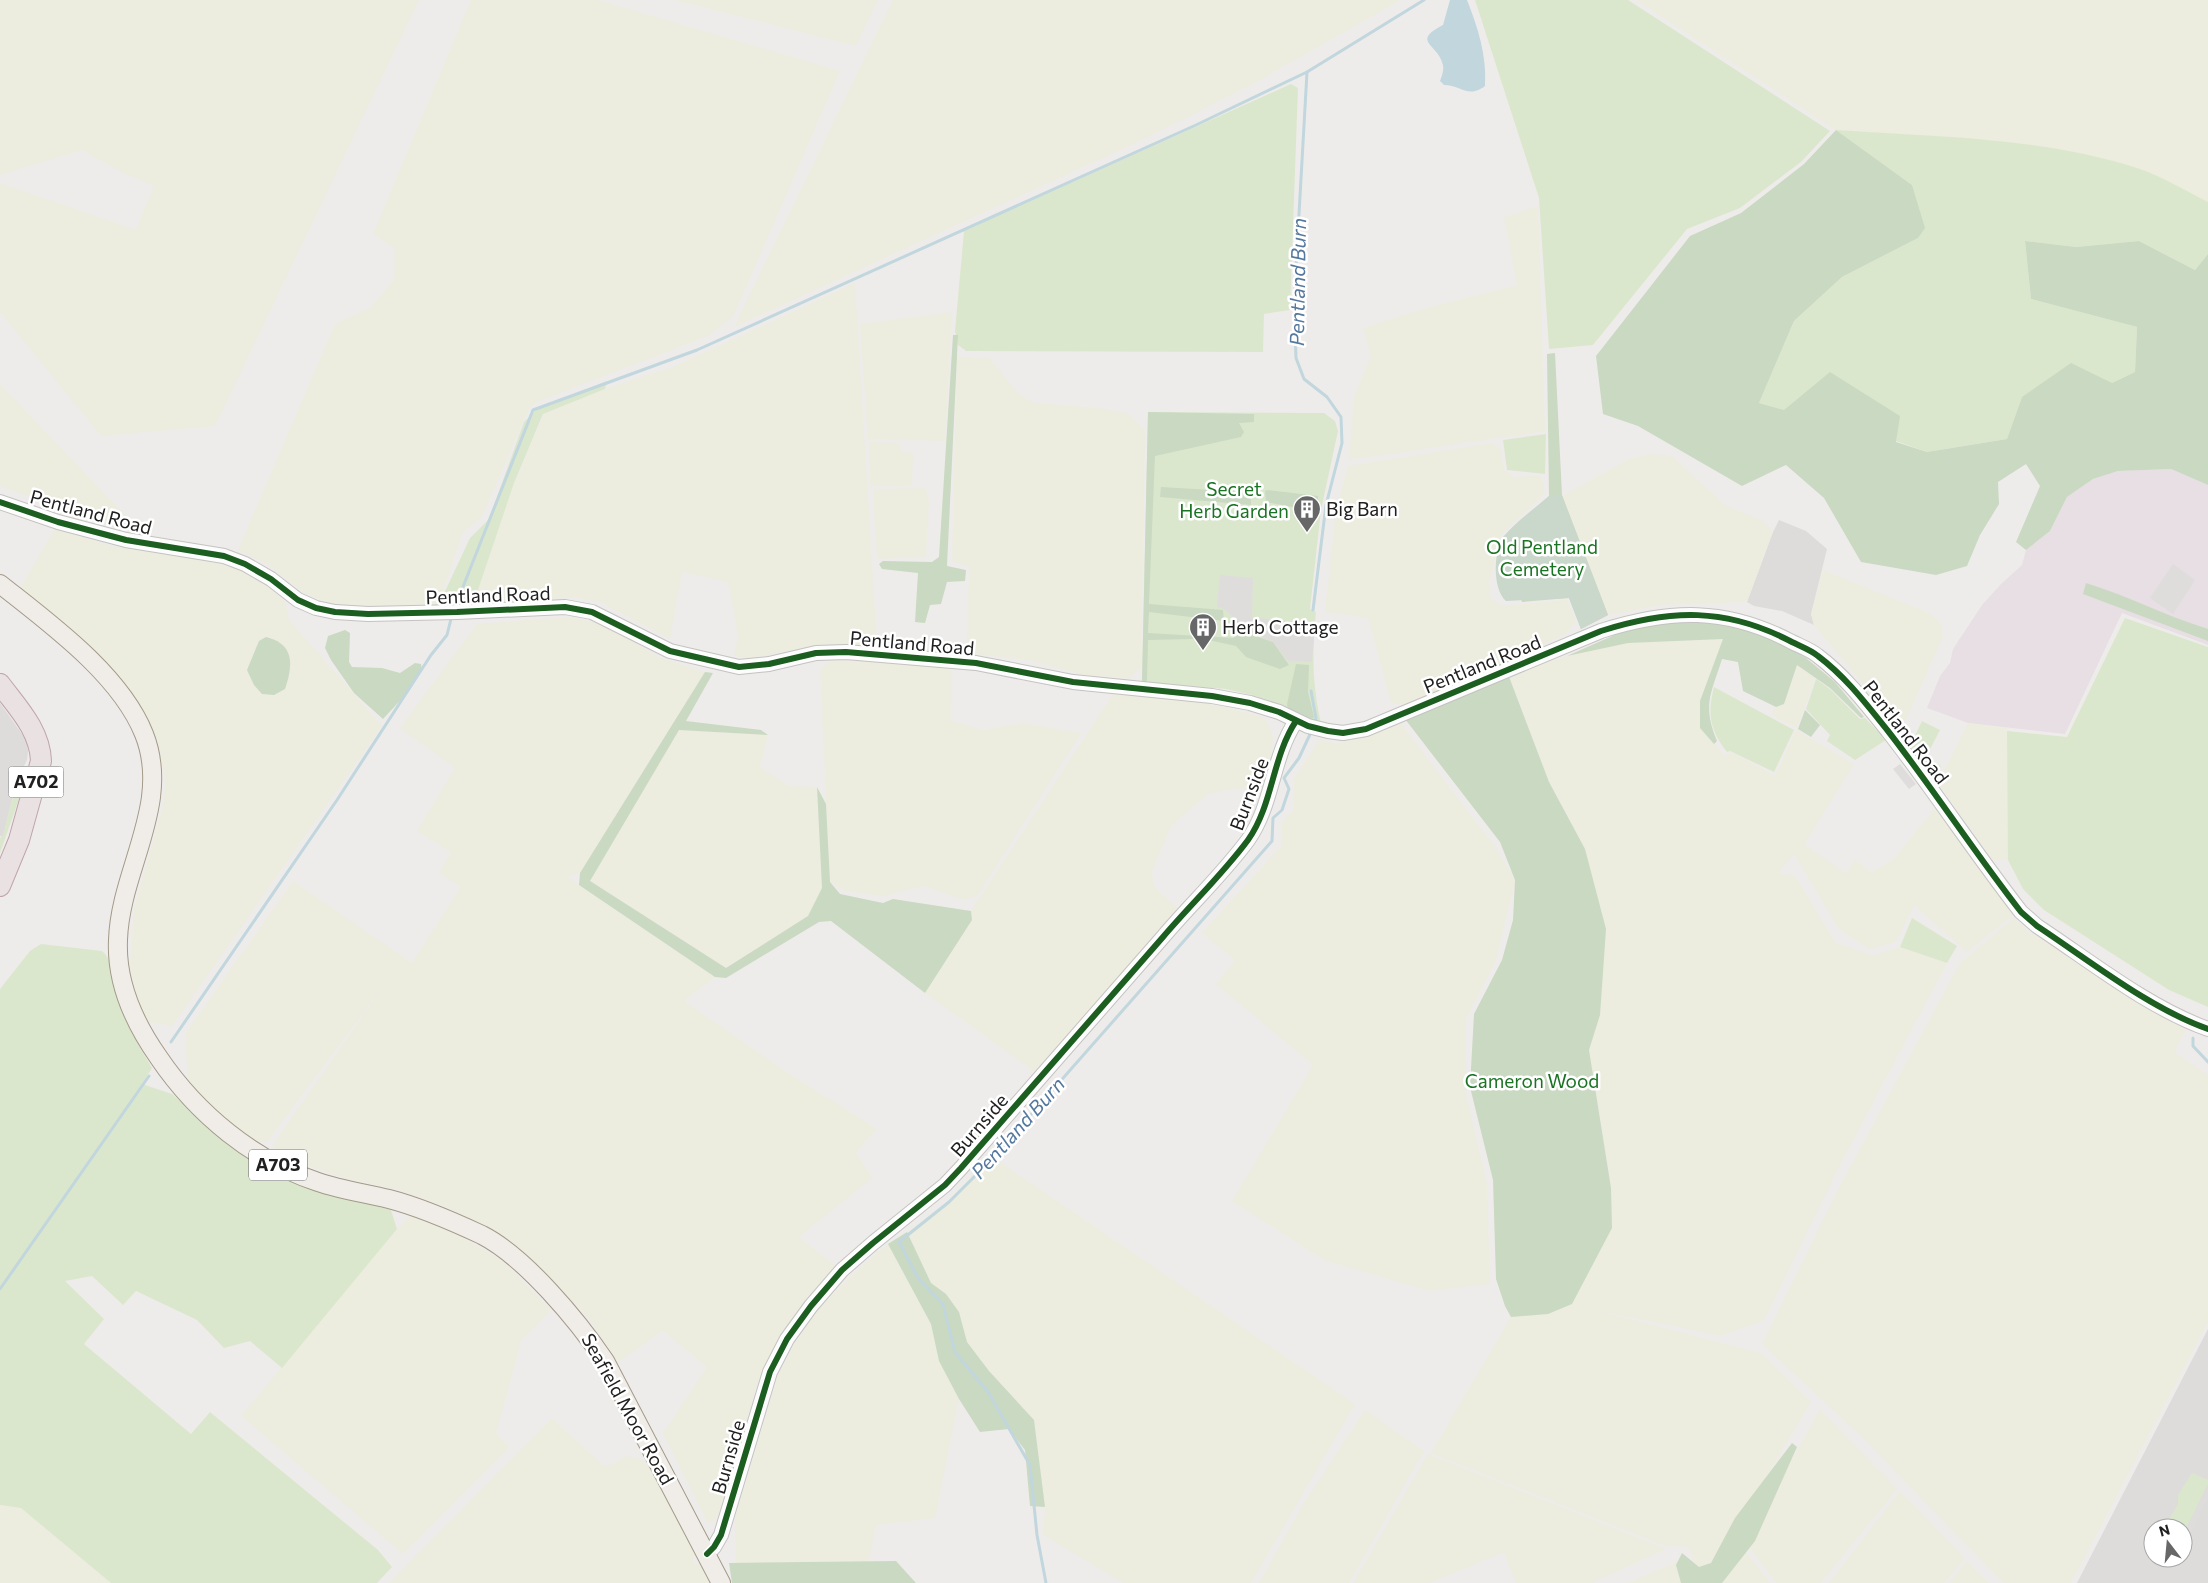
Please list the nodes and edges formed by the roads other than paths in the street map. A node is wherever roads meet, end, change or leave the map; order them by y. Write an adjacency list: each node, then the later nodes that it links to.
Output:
1 (0, 502): 4 (street, Pentland Road)
2 (0, 584): 7 (main road, Seafield Moor Road / A703)
3 (0, 684): 5 (highway, A702)
4 (1308, 726): 6 (street, Pentland Road); 7 (street, Burnside)
5 (0, 886)
6 (2208, 1029)
7 (707, 1554): 8 (main road, Seafield Moor Road / A703)
8 (722, 1583)

